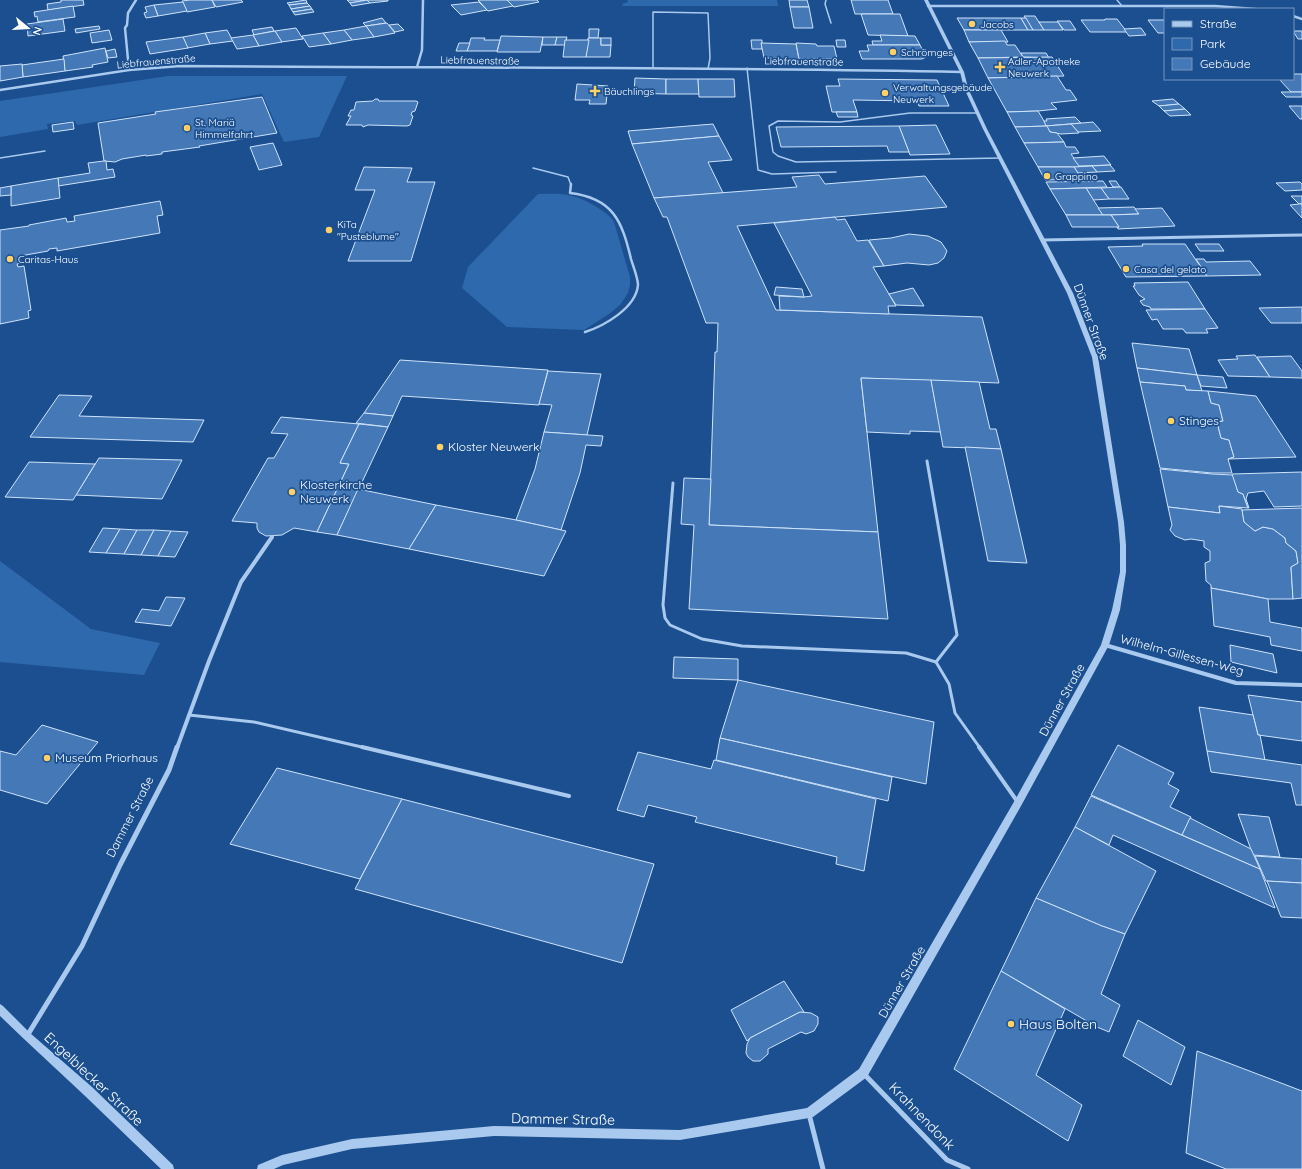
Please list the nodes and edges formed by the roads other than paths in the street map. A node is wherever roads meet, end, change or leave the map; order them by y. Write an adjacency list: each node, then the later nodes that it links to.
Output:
1 (136, 0): 14 (street)
2 (423, 0): 10 (street)
3 (826, 0): 9 (lane)
4 (926, 0): 6 (street, Dünner Straße)
5 (1117, 0): 7 (lane)
6 (928, 6): 7 (street); 15 (street, Dünner Straße)
7 (1122, 6): 8 (street)
8 (1242, 8)
9 (831, 23)
10 (417, 67): 11 (street, Liebfrauenstraße); 14 (street, Liebfrauenstraße)
11 (653, 68): 13 (street, Liebfrauenstraße); 13 (lane)
12 (747, 68): 13 (street, Liebfrauenstraße); 15 (street, Liebfrauenstraße); 22 (lane)
13 (708, 69)
14 (129, 70): 16 (street, Liebfrauenstraße)
15 (962, 72): 17 (street, Dünner Straße)
16 (0, 90)
17 (978, 113): 20 (street, Dünner Straße); 20 (lane)
18 (45, 151): 19 (lane)
19 (0, 158)
20 (1000, 158): 24 (street, Dünner Straße)
21 (533, 168): 25 (lane)
22 (836, 172)
23 (1302, 235): 24 (street)
24 (1043, 240): 29 (street, Dünner Straße)
25 (585, 332)
26 (927, 461): 30 (lane)
27 (673, 483): 30 (lane)
28 (272, 537): 32 (street, Dammer Straße)
29 (1105, 645): 31 (street, Wilhelm-Gillessen-Weg); 34 (street, Dünner Straße)
30 (936, 662): 34 (lane)
31 (1302, 685)
32 (189, 715): 33 (lane); 36 (street, Dammer Straße)
33 (569, 796)
34 (1018, 803): 37 (street, Dünner Straße)
35 (0, 1009): 36 (street, Engelblecker Straße)
36 (27, 1036): 39 (street, Engelblecker Straße)
37 (863, 1072): 38 (street, Dünner Straße); 42 (street, Krahnendonk)
38 (809, 1113): 40 (street, Dammer Straße); 41 (street)
39 (169, 1169)
40 (262, 1169)
41 (823, 1169)
42 (968, 1169)

